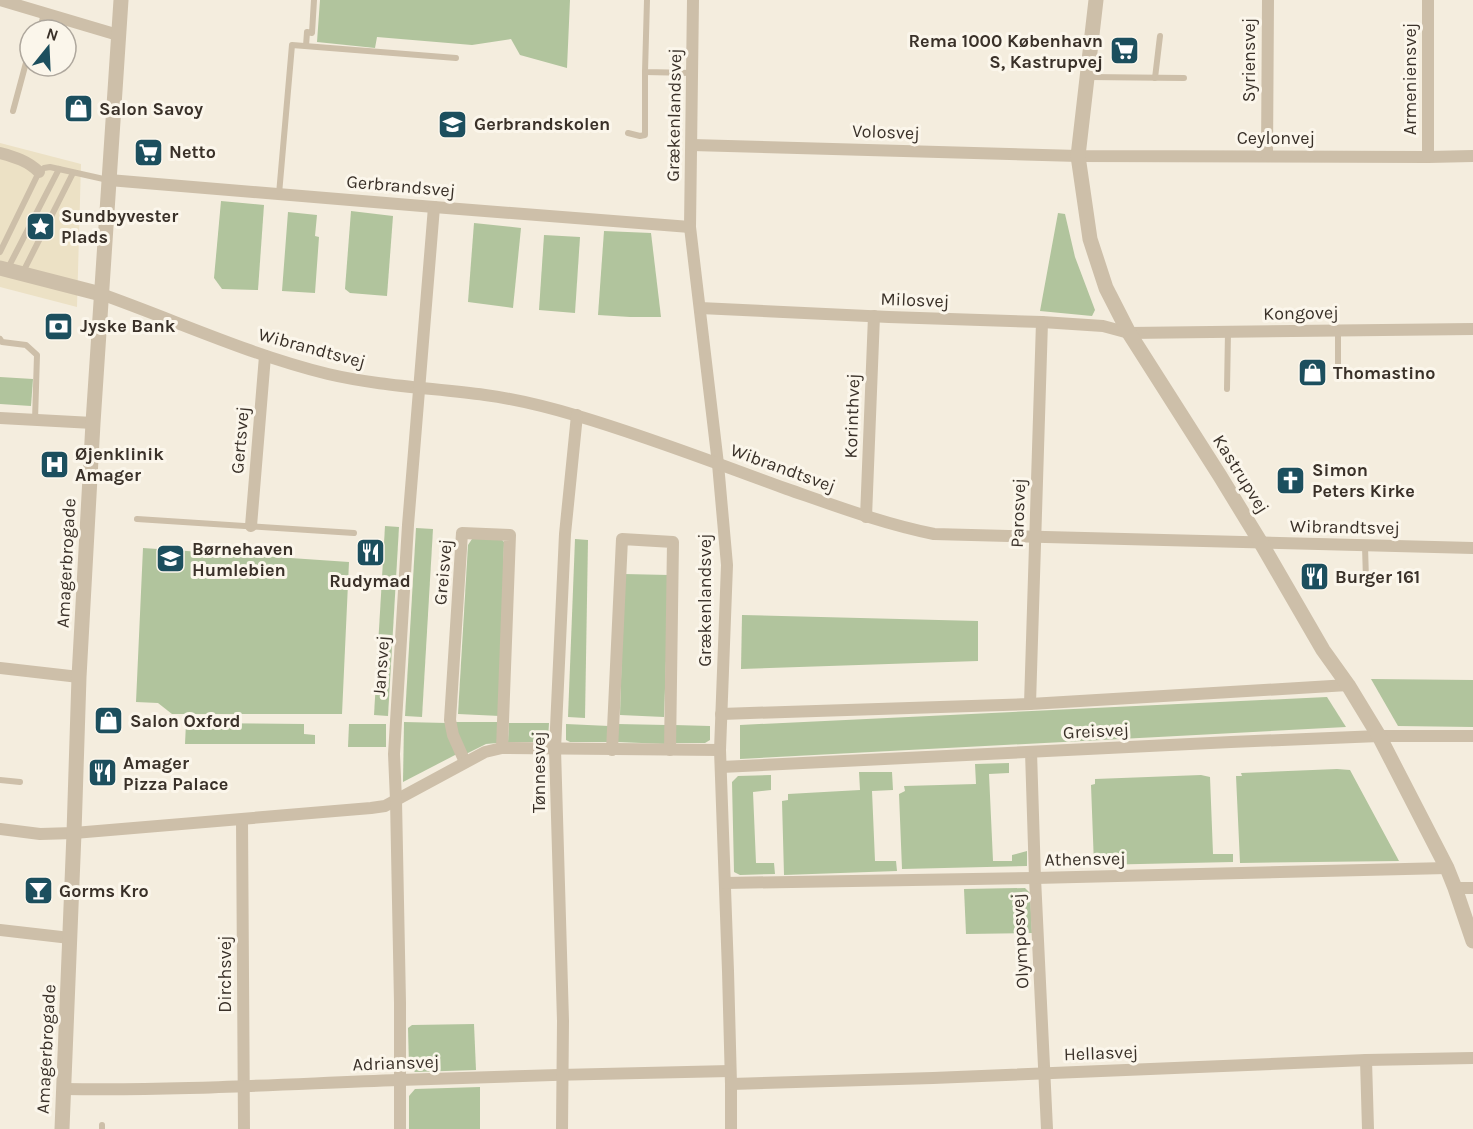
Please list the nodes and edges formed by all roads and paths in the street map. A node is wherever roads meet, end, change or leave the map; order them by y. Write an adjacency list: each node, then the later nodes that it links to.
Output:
1 (0, 0): 9 (street)
2 (121, 0): 11 (street, Amagerbrogade)
3 (314, 0): 13 (lane)
4 (647, 0): 15 (lane)
5 (693, 0): 16 (street, Grækenlandsvej)
6 (1096, 0): 17 (street, Kastrupvej)
7 (1268, 0): 26 (street, Syriensvej)
8 (1428, 0): 28 (street, Armeniensvej)
9 (44, 13): 10 (lane); 11 (street)
10 (43, 18)
11 (118, 35): 32 (street, Amagerbrogade)
12 (1160, 36): 19 (lane)
13 (306, 46): 14 (lane); 33 (lane)
14 (456, 58)
15 (645, 72): 16 (lane); 22 (lane)
16 (692, 73): 23 (street, Grækenlandsvej)
17 (1088, 77): 19 (lane); 25 (street, Kastrupvej)
18 (23, 78): 21 (lane)
19 (1155, 78): 20 (lane)
20 (1184, 78)
21 (13, 111)
22 (628, 133)
23 (692, 145): 25 (street, Volosvej); 35 (street, Grækenlandsvej)
24 (0, 153): 30 (street)
25 (1078, 156): 26 (street, Ceylonvej); 46 (street, Kastrupvej)
26 (1267, 156): 28 (street, Ceylonvej)
27 (1473, 156): 28 (street, Ceylonvej)
28 (1428, 157)
29 (59, 169): 30 (lane); 31 (lane); 37 (lane)
30 (39, 172): 36 (lane)
31 (73, 173): 32 (lane); 38 (lane)
32 (109, 180): 33 (street, Gerbrandsvej); 39 (street, Amagerbrogade)
33 (279, 194): 34 (street, Gerbrandsvej)
34 (434, 207): 35 (street, Gerbrandsvej); 50 (street, Jansvej)
35 (690, 227): 40 (street, Grækenlandsvej)
36 (0, 252)
37 (3, 269): 38 (street)
38 (22, 274): 39 (street)
39 (102, 294): 48 (street, Wibrandtsvej); 55 (street, Amagerbrogade)
40 (700, 308): 41 (street, Milosvej); 56 (street, Grækenlandsvej)
41 (874, 316): 42 (street, Milosvej); 57 (street, Korinthvej)
42 (1042, 322): 46 (street, Milosvej); 61 (street, Parosvej)
43 (1473, 329): 44 (street, Kongovej)
44 (1338, 330): 45 (street, Kongovej); 49 (lane)
45 (1228, 332): 46 (street, Kongovej); 51 (lane)
46 (1129, 333): 62 (street, Kastrupvej)
47 (0, 339): 54 (lane)
48 (265, 356): 50 (street, Wibrandtsvej); 59 (street, Gertsvej)
49 (1338, 377)
50 (419, 388): 52 (street, Wibrandtsvej); 83 (street, Jansvej)
51 (1227, 389)
52 (577, 416): 56 (street, Wibrandtsvej); 74 (street, Tønnesvej)
53 (0, 418): 54 (street)
54 (35, 420): 55 (street)
55 (93, 423): 67 (street, Amagerbrogade)
56 (718, 464): 57 (street, Wibrandtsvej); 70 (street, Grækenlandsvej)
57 (866, 517): 61 (street, Wibrandtsvej)
58 (137, 519): 59 (lane)
59 (251, 526): 60 (lane)
60 (354, 533)
61 (1035, 536): 62 (street, Wibrandtsvej); 69 (street, Parosvej)
62 (1261, 543): 63 (street, Wibrandtsvej); 68 (street, Kastrupvej)
63 (1365, 546): 64 (street, Wibrandtsvej); 65 (lane)
64 (1473, 548)
65 (1366, 580)
66 (0, 668): 67 (street)
67 (79, 677): 86 (street, Amagerbrogade)
68 (1348, 685): 69 (street, Greisvej); 71 (street, Kastrupvej)
69 (1030, 704): 70 (street, Greisvej)
70 (721, 714): 77 (street, Grækenlandsvej)
71 (1379, 736): 72 (street, Greisvej); 78 (street, Greisvej); 87 (street, Kastrupvej)
72 (1473, 736)
73 (502, 748): 74 (street); 79 (street); 79 (street, Greisvej)
74 (555, 749): 75 (street); 99 (street, Tønnesvej)
75 (612, 750): 76 (street); 76 (street)
76 (670, 750): 77 (street)
77 (720, 750): 80 (street, Grækenlandsvej)
78 (1031, 752): 80 (street, Greisvej); 88 (street, Olymposvej)
79 (465, 762): 83 (street)
80 (721, 767): 89 (street, Grækenlandsvej)
81 (0, 780): 82 (lane)
82 (20, 782)
83 (396, 800): 84 (street); 100 (street, Jansvej)
84 (242, 820): 86 (street); 102 (street, Dirchsvej)
85 (0, 829): 86 (street)
86 (74, 833): 93 (street, Amagerbrogade)
87 (1447, 868): 88 (street, Athensvej); 90 (street, Kastrupvej)
88 (1035, 878): 89 (street, Athensvej); 98 (street, Olymposvej)
89 (724, 883): 97 (street, Grækenlandsvej)
90 (1455, 888): 91 (street); 94 (street, Kastrupvej)
91 (1473, 888)
92 (0, 930): 93 (street)
93 (70, 938): 103 (street, Amagerbrogade)
94 (1473, 941)
95 (1473, 1058): 96 (street, Hellasvej)
96 (1366, 1060): 98 (street, Hellasvej); 110 (street)
97 (730, 1071): 99 (street, Adriansvej); 101 (street, Grækenlandsvej)
98 (1045, 1074): 101 (street, Hellasvej); 109 (street, Olymposvej)
99 (563, 1075): 100 (street, Adriansvej); 107 (street, Tønnesvej)
100 (400, 1080): 102 (street, Adriansvej); 106 (street, Jansvej)
101 (731, 1084): 108 (street, Grækenlandsvej)
102 (244, 1086): 103 (street, Adriansvej); 105 (street, Dirchsvej)
103 (63, 1089): 104 (street, Amagerbrogade)
104 (62, 1129)
105 (244, 1129)
106 (400, 1129)
107 (562, 1129)
108 (731, 1129)
109 (1047, 1129)
110 (1368, 1129)

